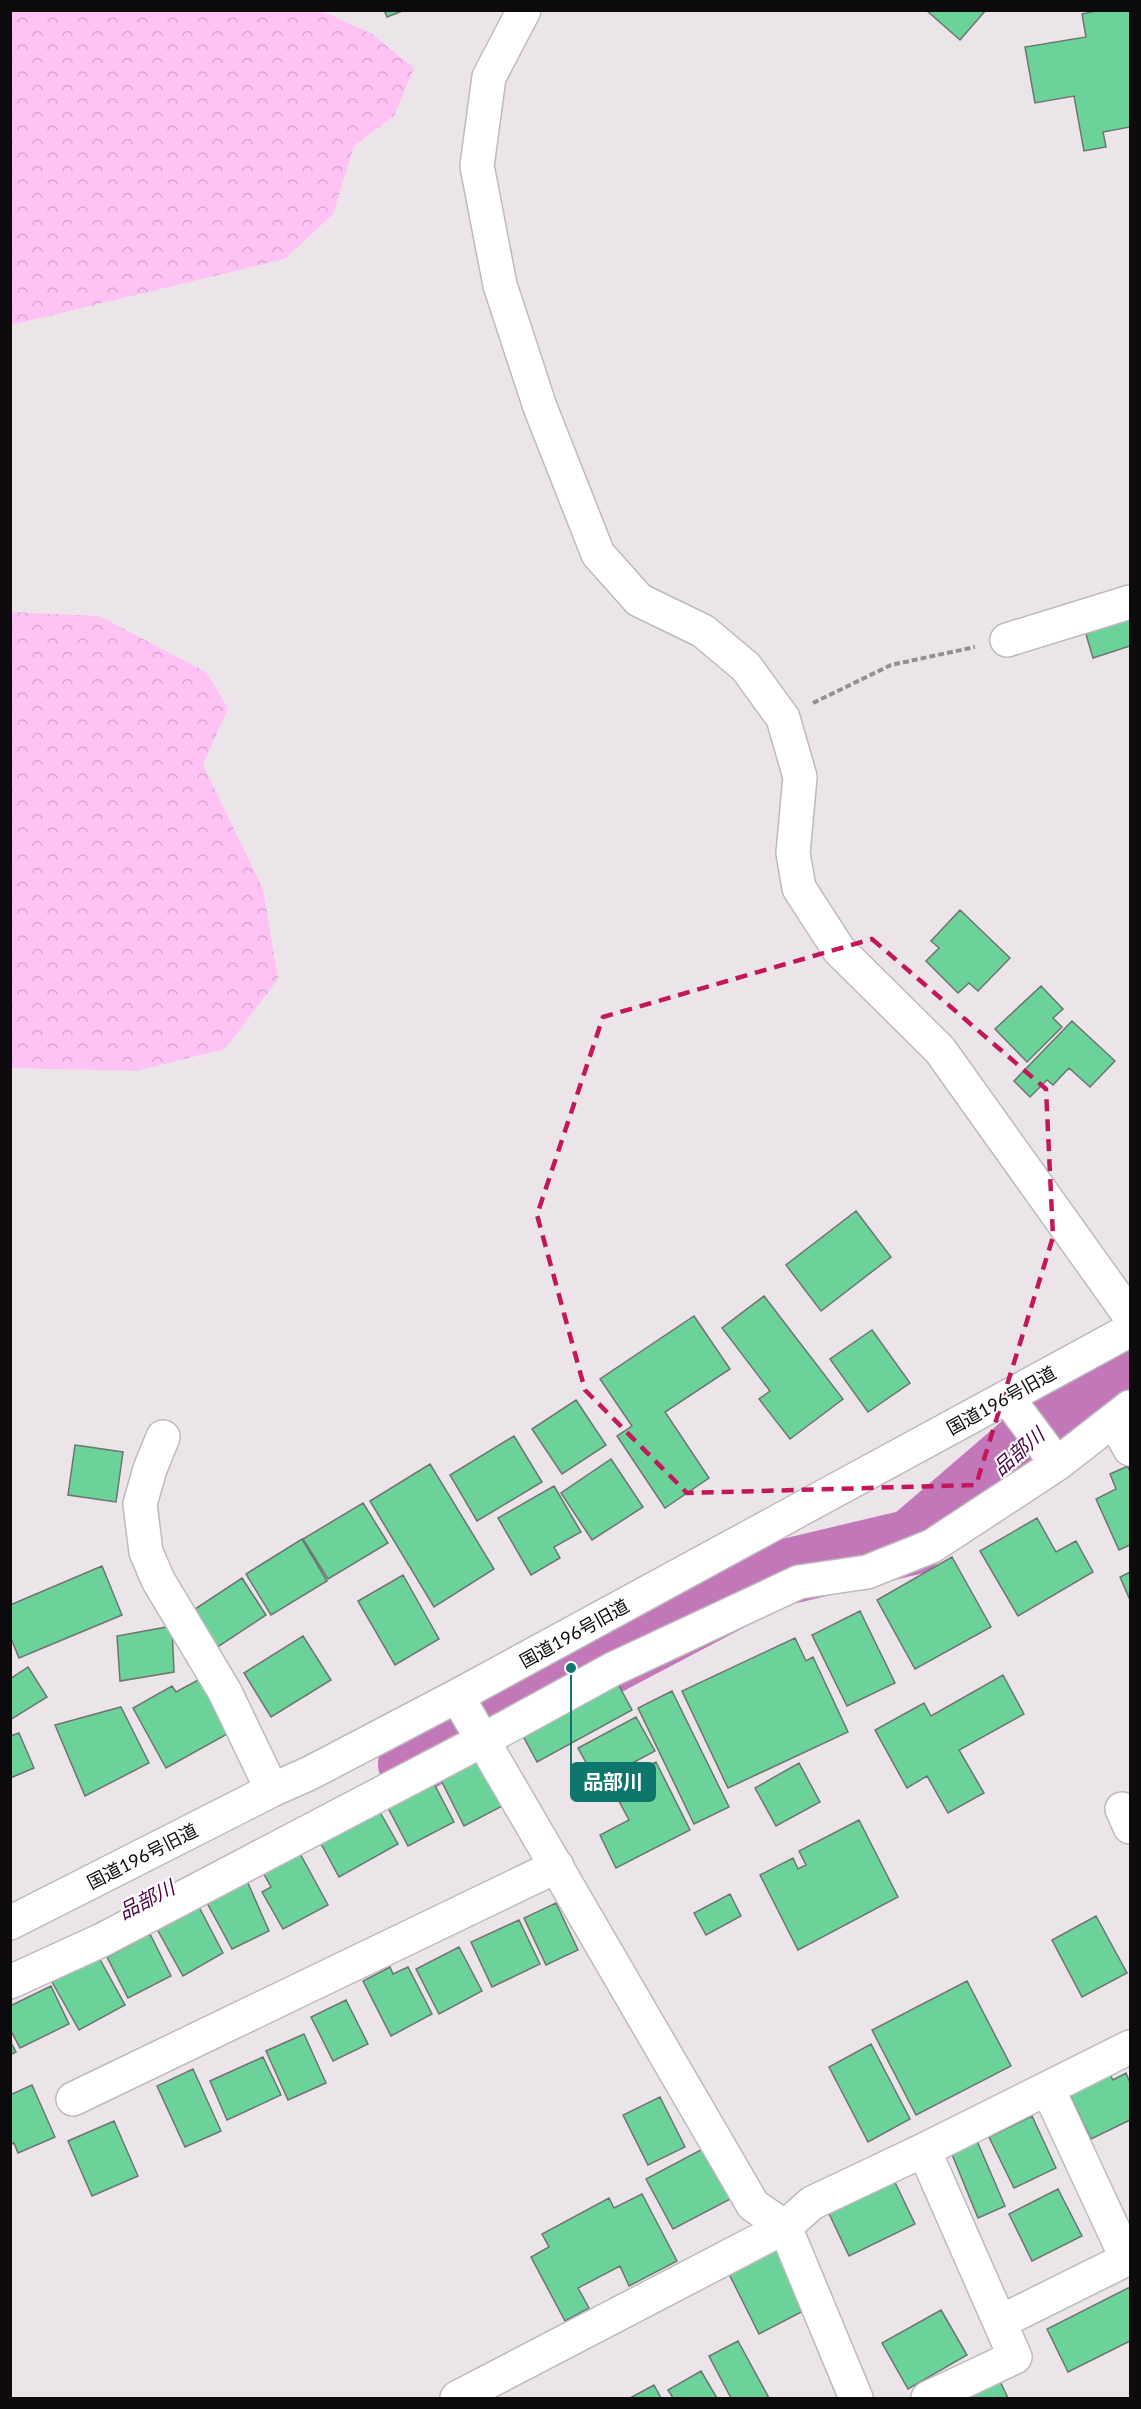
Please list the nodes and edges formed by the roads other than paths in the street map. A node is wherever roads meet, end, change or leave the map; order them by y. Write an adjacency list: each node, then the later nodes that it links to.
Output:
1 (524, 10): 4 (street)
2 (1131, 602): 3 (street)
3 (1007, 640)
4 (1131, 1316)
5 (1131, 1330): 6 (street, 国道196号旧道)
6 (1008, 1398): 10 (street); 11 (street, 国道196号旧道)
7 (1122, 1414): 9 (street); 10 (street)
8 (163, 1437): 13 (street)
9 (1131, 1449)
10 (1057, 1464): 12 (street)
11 (457, 1696): 12 (street); 13 (street, 国道196号旧道)
12 (483, 1740): 14 (street); 16 (street)
13 (272, 1790): 15 (street, 国道196号旧道)
14 (557, 1866): 19 (street); 21 (street)
15 (10, 1923)
16 (10, 1982)
17 (1131, 2048): 18 (street)
18 (1048, 2089): 20 (street); 22 (street)
19 (73, 2099)
20 (924, 2150): 21 (street); 22 (street)
21 (784, 2226): 23 (street); 24 (street)
22 (1000, 2322): 25 (street)
23 (457, 2398)
24 (856, 2398)
25 (928, 2398)

